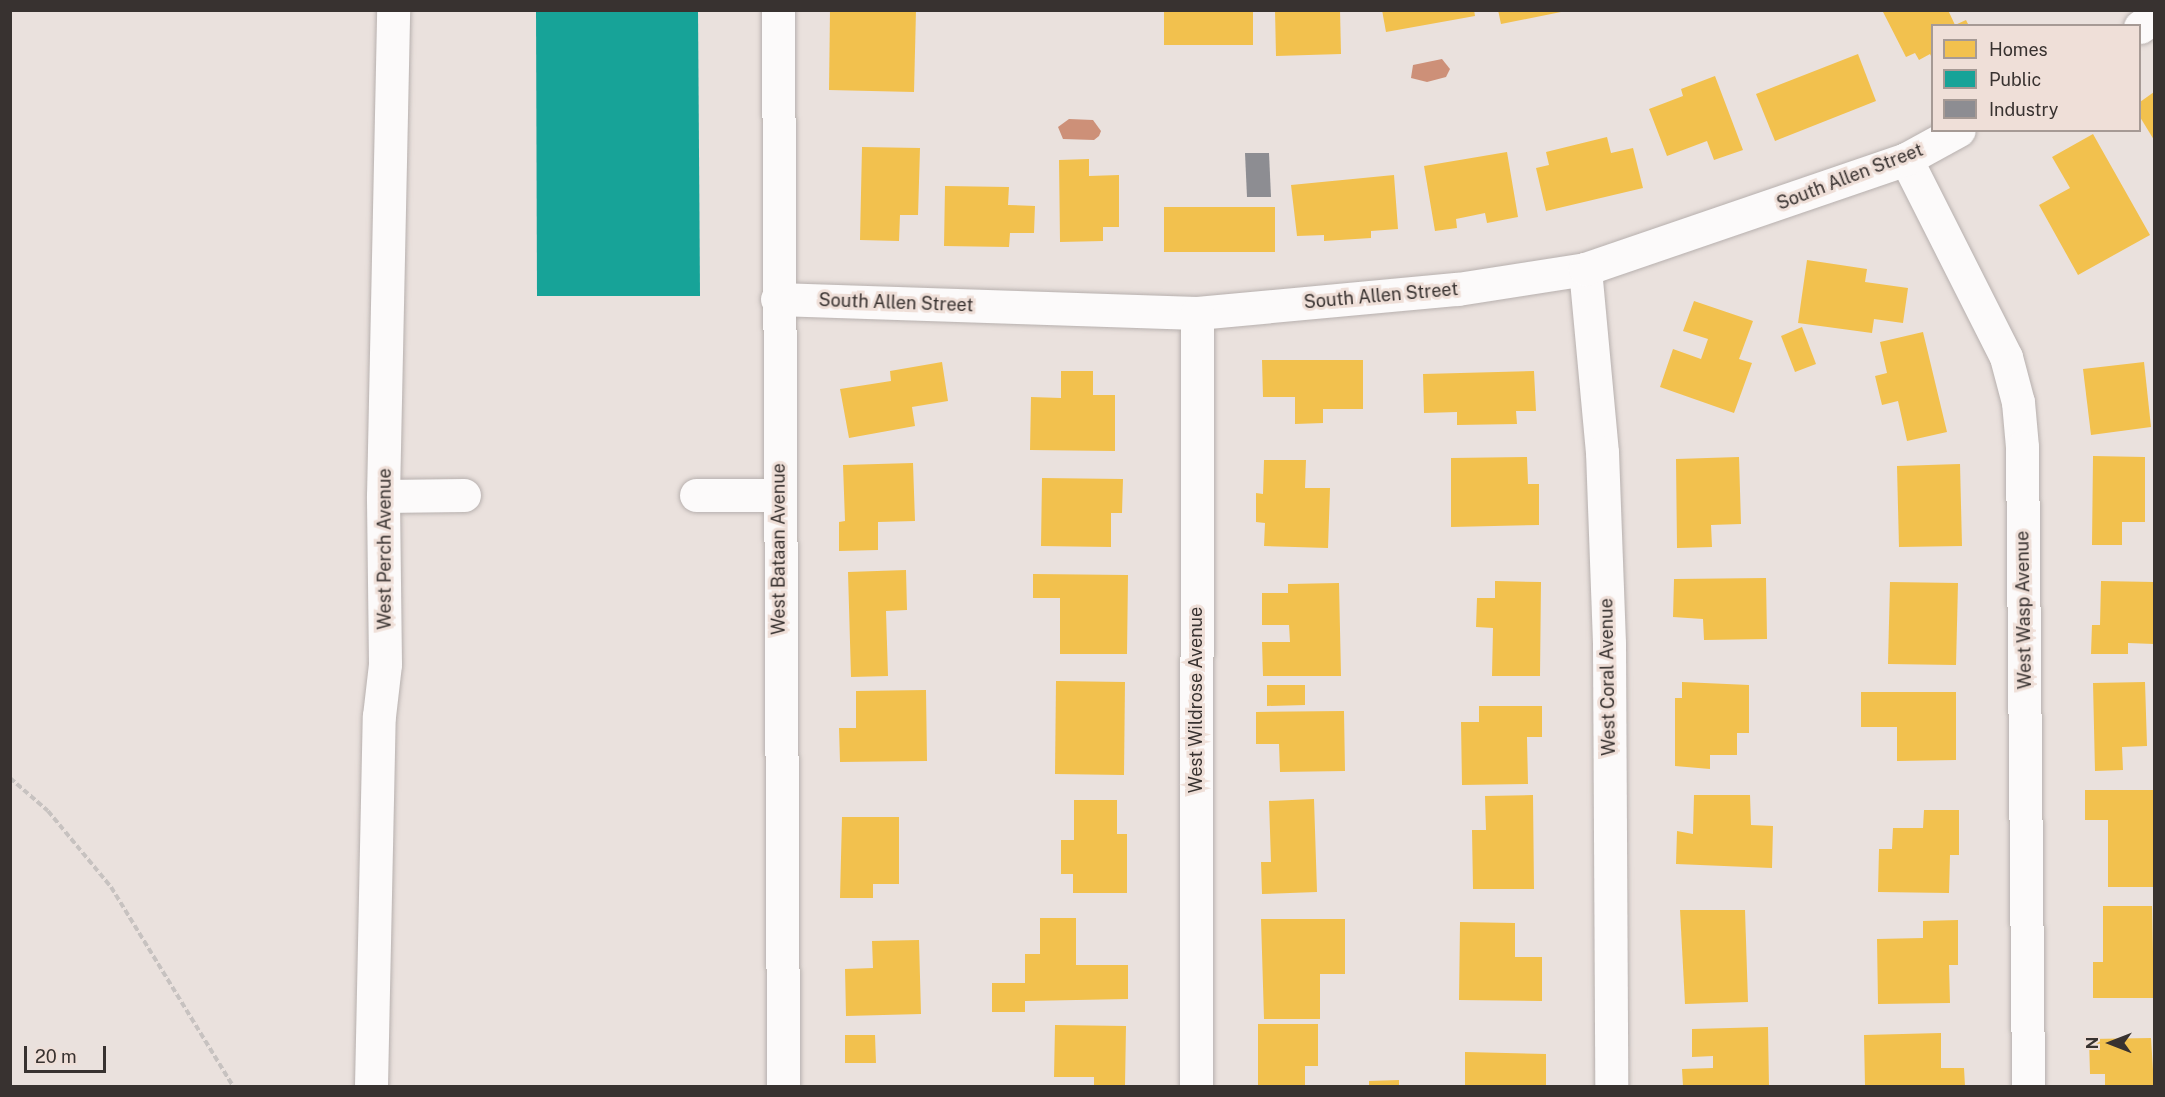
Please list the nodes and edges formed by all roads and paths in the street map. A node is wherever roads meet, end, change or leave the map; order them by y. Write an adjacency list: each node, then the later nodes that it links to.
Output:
1 (393, 10): 13 (street, West Perch Avenue)
2 (778, 10): 8 (street, West Bataan Avenue)
3 (2154, 17): 4 (street)
4 (2141, 26)
5 (1955, 132): 6 (street, South Allen Street)
6 (1906, 159): 7 (street, South Allen Street); 20 (street, West Wasp Avenue)
7 (1585, 269): 9 (street, South Allen Street); 19 (street, West Coral Avenue)
8 (777, 299): 9 (street, South Allen Street); 12 (street, West Bataan Avenue)
9 (1197, 313): 18 (street, West Wildrose Avenue)
10 (464, 495): 13 (street)
11 (696, 495): 12 (street)
12 (778, 495): 17 (street, West Bataan Avenue)
13 (383, 496): 16 (street, West Perch Avenue)
14 (10, 778): 15 (path)
15 (233, 1086)
16 (371, 1086)
17 (783, 1086)
18 (1196, 1086)
19 (1611, 1086)
20 (2028, 1086)

